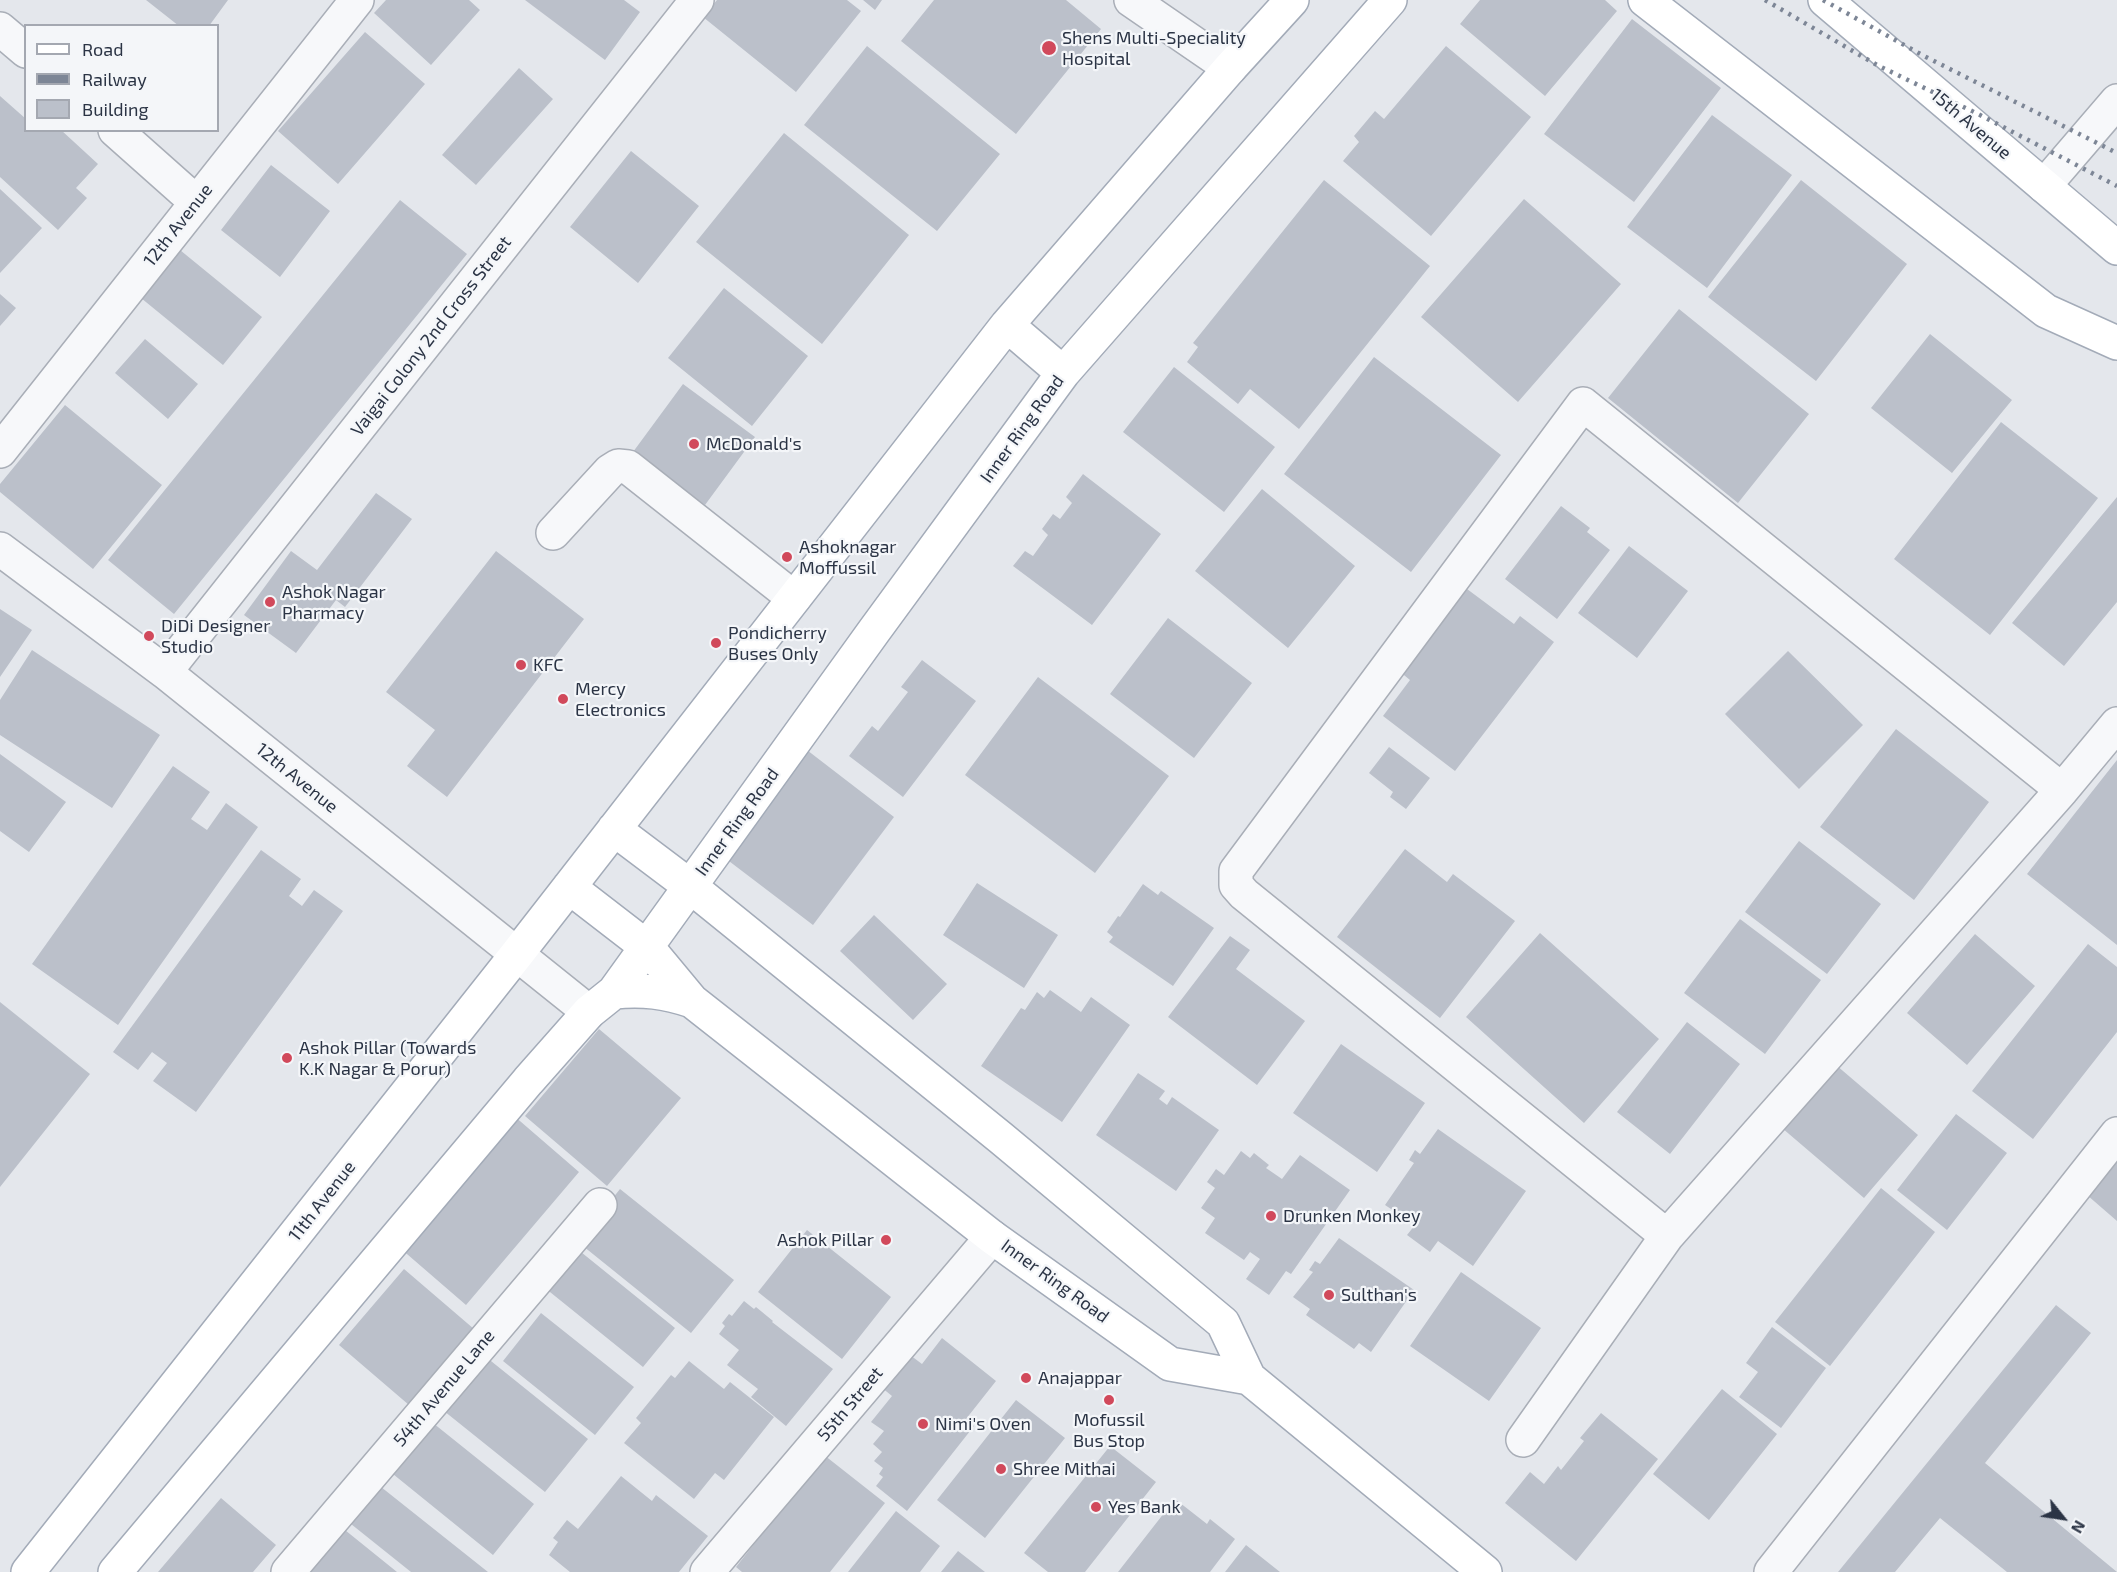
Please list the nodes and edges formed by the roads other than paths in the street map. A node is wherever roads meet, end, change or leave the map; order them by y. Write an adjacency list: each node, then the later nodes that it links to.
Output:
1 (357, 0): 14 (street, 12th Avenue)
2 (697, 0): 23 (street, Vaigai Colony 2nd Cross Street)
3 (1131, 0): 10 (street)
4 (1292, 0): 10 (main road, 11th Avenue)
5 (1390, 0): 18 (main road, Inner Ring Road)
6 (1645, 0): 17 (main road)
7 (1825, 0): 13 (main road, 15th Avenue)
8 (0, 29): 9 (street)
9 (24, 49)
10 (1230, 68): 16 (main road, 11th Avenue)
11 (2117, 101): 13 (street)
12 (117, 132): 14 (street)
13 (2044, 186): 15 (main road, 15th Avenue)
14 (196, 202): 19 (street, 12th Avenue)
15 (2117, 248)
16 (1007, 325): 18 (main road); 22 (main road, 11th Avenue)
17 (2117, 343)
18 (1063, 373): 28 (main road, Inner Ring Road)
19 (0, 451)
20 (553, 533): 22 (street)
21 (0, 549): 23 (street, 12th Avenue)
22 (794, 598): 26 (main road, 11th Avenue)
23 (165, 672): 30 (street, 12th Avenue)
24 (2117, 724): 25 (street)
25 (2062, 790): 36 (street); 36 (street)
26 (615, 830): 27 (main road, 11th Avenue); 28 (main road, Inner Ring Road)
27 (569, 887): 29 (main road, Inner Ring Road); 30 (main road, 11th Avenue)
28 (691, 887): 29 (main road, Inner Ring Road); 38 (main road)
29 (648, 948): 31 (main road); 32 (main road, Inner Ring Road)
30 (517, 954): 33 (street, 12th Avenue); 40 (main road, 11th Avenue)
31 (615, 992): 32 (main road); 33 (main road)
32 (692, 1001): 37 (main road, Inner Ring Road)
33 (589, 1012): 41 (main road)
34 (2117, 1134): 45 (street)
35 (600, 1205): 42 (street, 54th Avenue Lane)
36 (1667, 1236): 39 (street)
37 (992, 1237): 38 (main road, Inner Ring Road); 43 (street, 55th Street)
38 (1250, 1378): 44 (main road, Inner Ring Road)
39 (1523, 1440)
40 (28, 1572)
41 (115, 1572)
42 (288, 1572)
43 (707, 1572)
44 (1485, 1572)
45 (1771, 1572)

